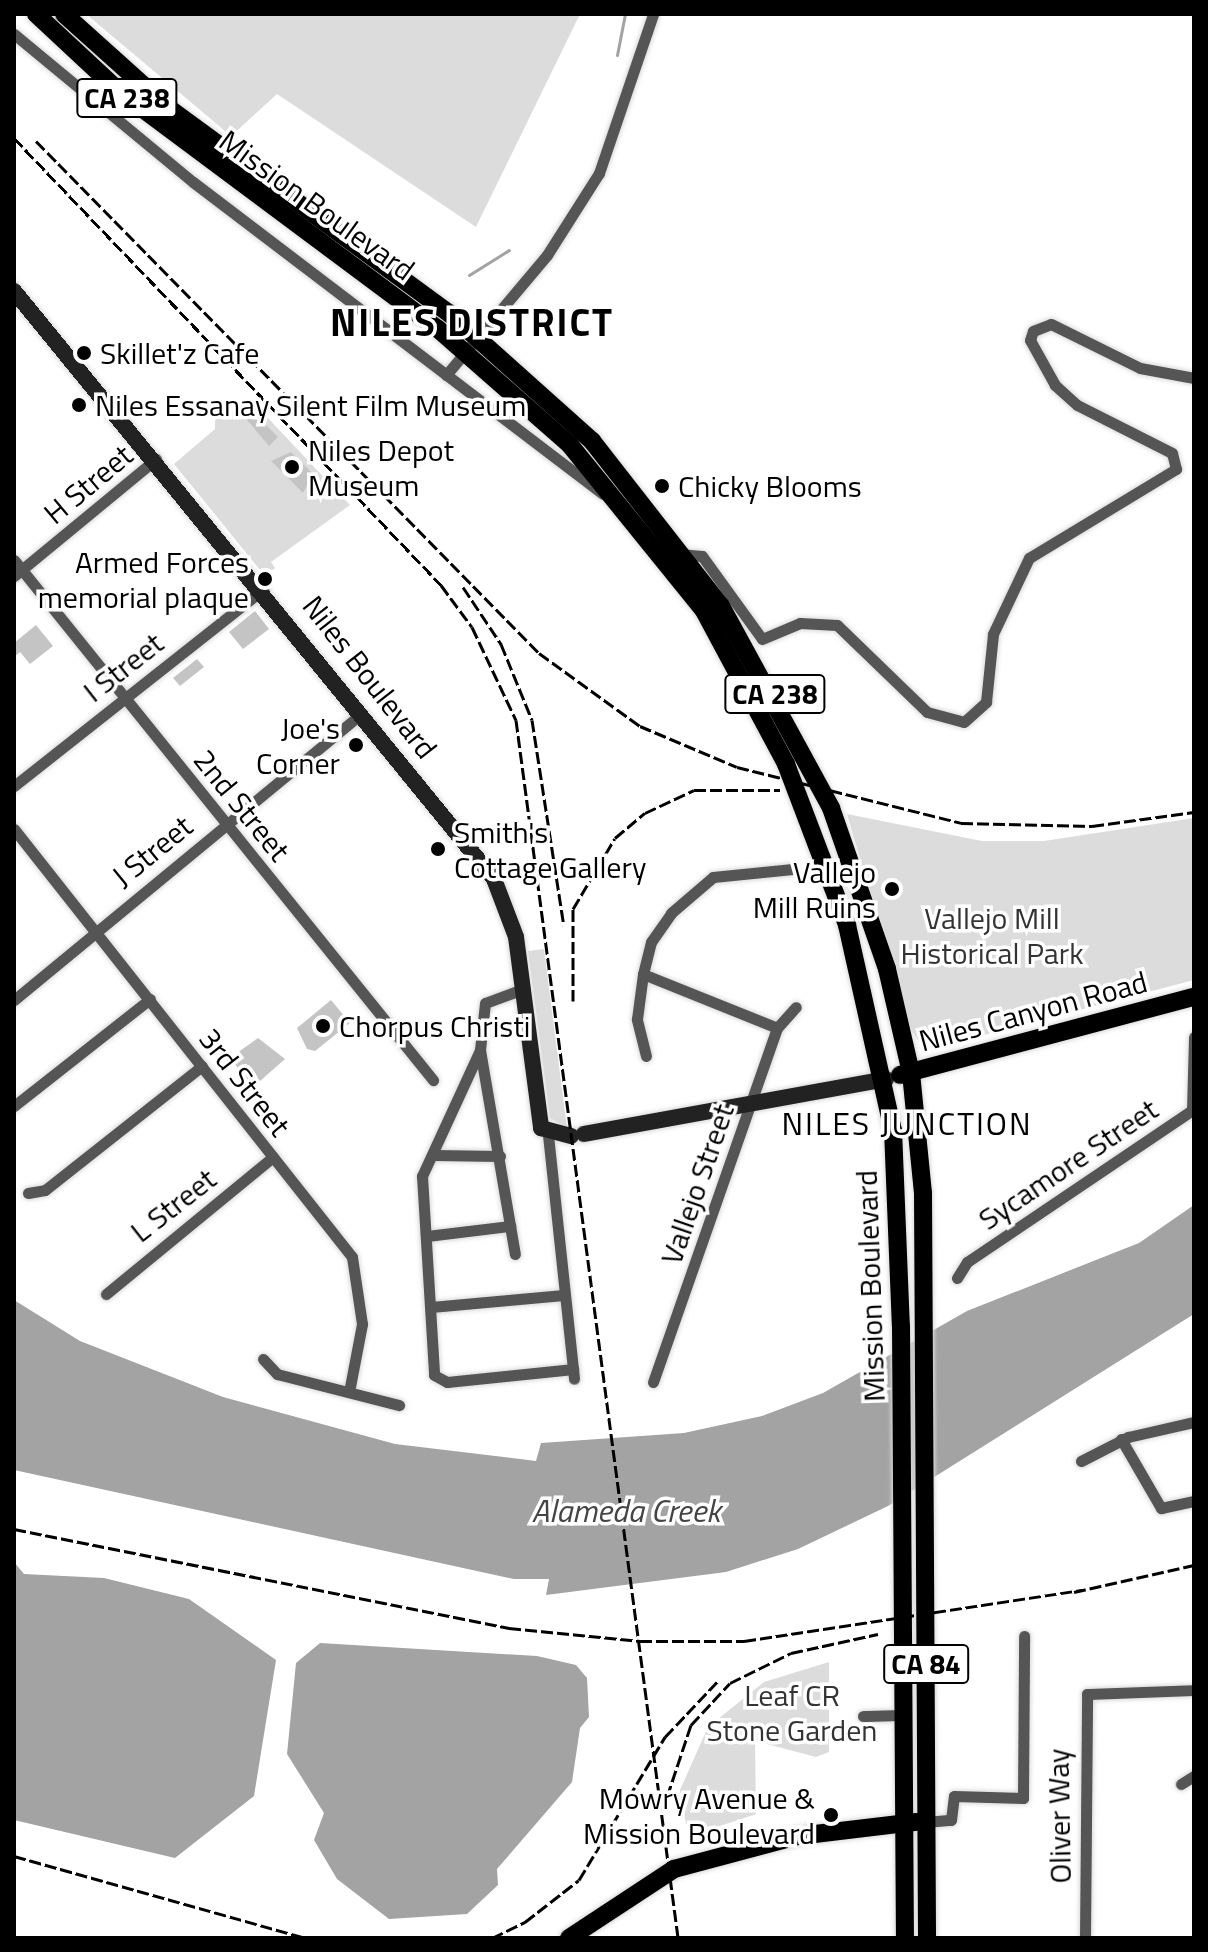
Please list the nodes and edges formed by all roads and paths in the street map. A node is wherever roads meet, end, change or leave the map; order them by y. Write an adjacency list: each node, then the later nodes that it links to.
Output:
1 (36, 14): 5 (main road, Mission Boulevard / CA 238)
2 (64, 14): 5 (main road, Mission Boulevard / CA 238)
3 (653, 14): 7 (street)
4 (14, 34): 8 (street)
5 (296, 213): 7 (main road, Mission Boulevard / CA 238)
6 (14, 291): 10 (main road, Niles Boulevard)
7 (474, 345): 8 (street); 11 (main road, Mission Boulevard / CA 238)
8 (446, 375): 12 (street)
9 (1194, 378): 14 (street)
10 (156, 459): 15 (street, H Street); 16 (main road, Niles Boulevard)
11 (610, 475): 12 (main road, Mission Boulevard / CA 238); 14 (main road, Mission Boulevard / CA 238)
12 (635, 519): 13 (main road, Mission Boulevard / CA 238)
13 (659, 549): 14 (street); 36 (main road, Mission Boulevard / CA 238)
14 (686, 556): 35 (main road, Mission Boulevard / CA 238)
15 (17, 569): 17 (street, 2nd Street)
16 (263, 589): 17 (street, I Street); 18 (main road, Niles Boulevard)
17 (124, 697): 19 (street, I Street); 20 (street, 2nd Street)
18 (362, 713): 20 (street, J Street); 25 (main road, Niles Boulevard)
19 (14, 786)
20 (226, 823): 23 (street, J Street); 37 (street, 2nd Street)
21 (14, 829): 23 (street, 3rd Street)
22 (793, 869): 24 (street)
23 (96, 930): 26 (street, 3rd Street); 27 (street, J Street)
24 (643, 974): 30 (street); 33 (street)
25 (523, 989): 32 (street); 40 (main road, Niles Boulevard)
26 (150, 999): 34 (street, 3rd Street); 38 (street)
27 (14, 1000)
28 (1192, 1002): 35 (main road, Niles Canyon Road)
29 (796, 1007): 30 (street, Vallejo Street)
30 (777, 1028): 39 (street, Vallejo Street)
31 (1194, 1037): 48 (street, Sycamore Street)
32 (480, 1050): 41 (street); 42 (street)
33 (646, 1056)
34 (202, 1066): 43 (street, 3rd Street); 44 (street)
35 (911, 1073): 36 (main road, Niles Canyon Road); 66 (main road, Mission Boulevard / CA 84)
36 (886, 1079): 39 (main road); 62 (main road, Mission Boulevard / CA 84)
37 (433, 1080)
38 (14, 1106)
39 (749, 1106): 40 (main road); 53 (street, Vallejo Street)
40 (548, 1135): 50 (street)
41 (434, 1155): 42 (street); 46 (street)
42 (500, 1156): 45 (street)
43 (273, 1157): 49 (street, L Street); 54 (street, 3rd Street)
44 (28, 1193)
45 (510, 1226): 46 (street); 47 (street)
46 (427, 1236): 51 (street)
47 (515, 1254)
48 (957, 1278)
49 (106, 1294)
50 (563, 1295): 51 (street); 51 (street)
51 (431, 1307)
52 (263, 1359): 54 (street)
53 (653, 1382)
54 (349, 1392): 55 (street)
55 (399, 1405)
56 (1194, 1422): 57 (street)
57 (1121, 1439): 58 (street); 59 (street)
58 (1081, 1461)
59 (1194, 1501)
60 (1024, 1636): 66 (street)
61 (1194, 1690): 73 (street, Oliver Way)
62 (904, 1715): 63 (street); 67 (main road, Mission Boulevard / CA 84)
63 (863, 1716)
64 (1194, 1776): 65 (street)
65 (1181, 1784)
66 (926, 1822): 67 (main road); 72 (main road, Mission Boulevard)
67 (904, 1823): 68 (main road); 71 (main road, Mission Boulevard)
68 (734, 1852): 69 (main road); 70 (main road)
69 (569, 1938)
70 (579, 1938)
71 (905, 1938)
72 (927, 1938)
73 (1085, 1938)

